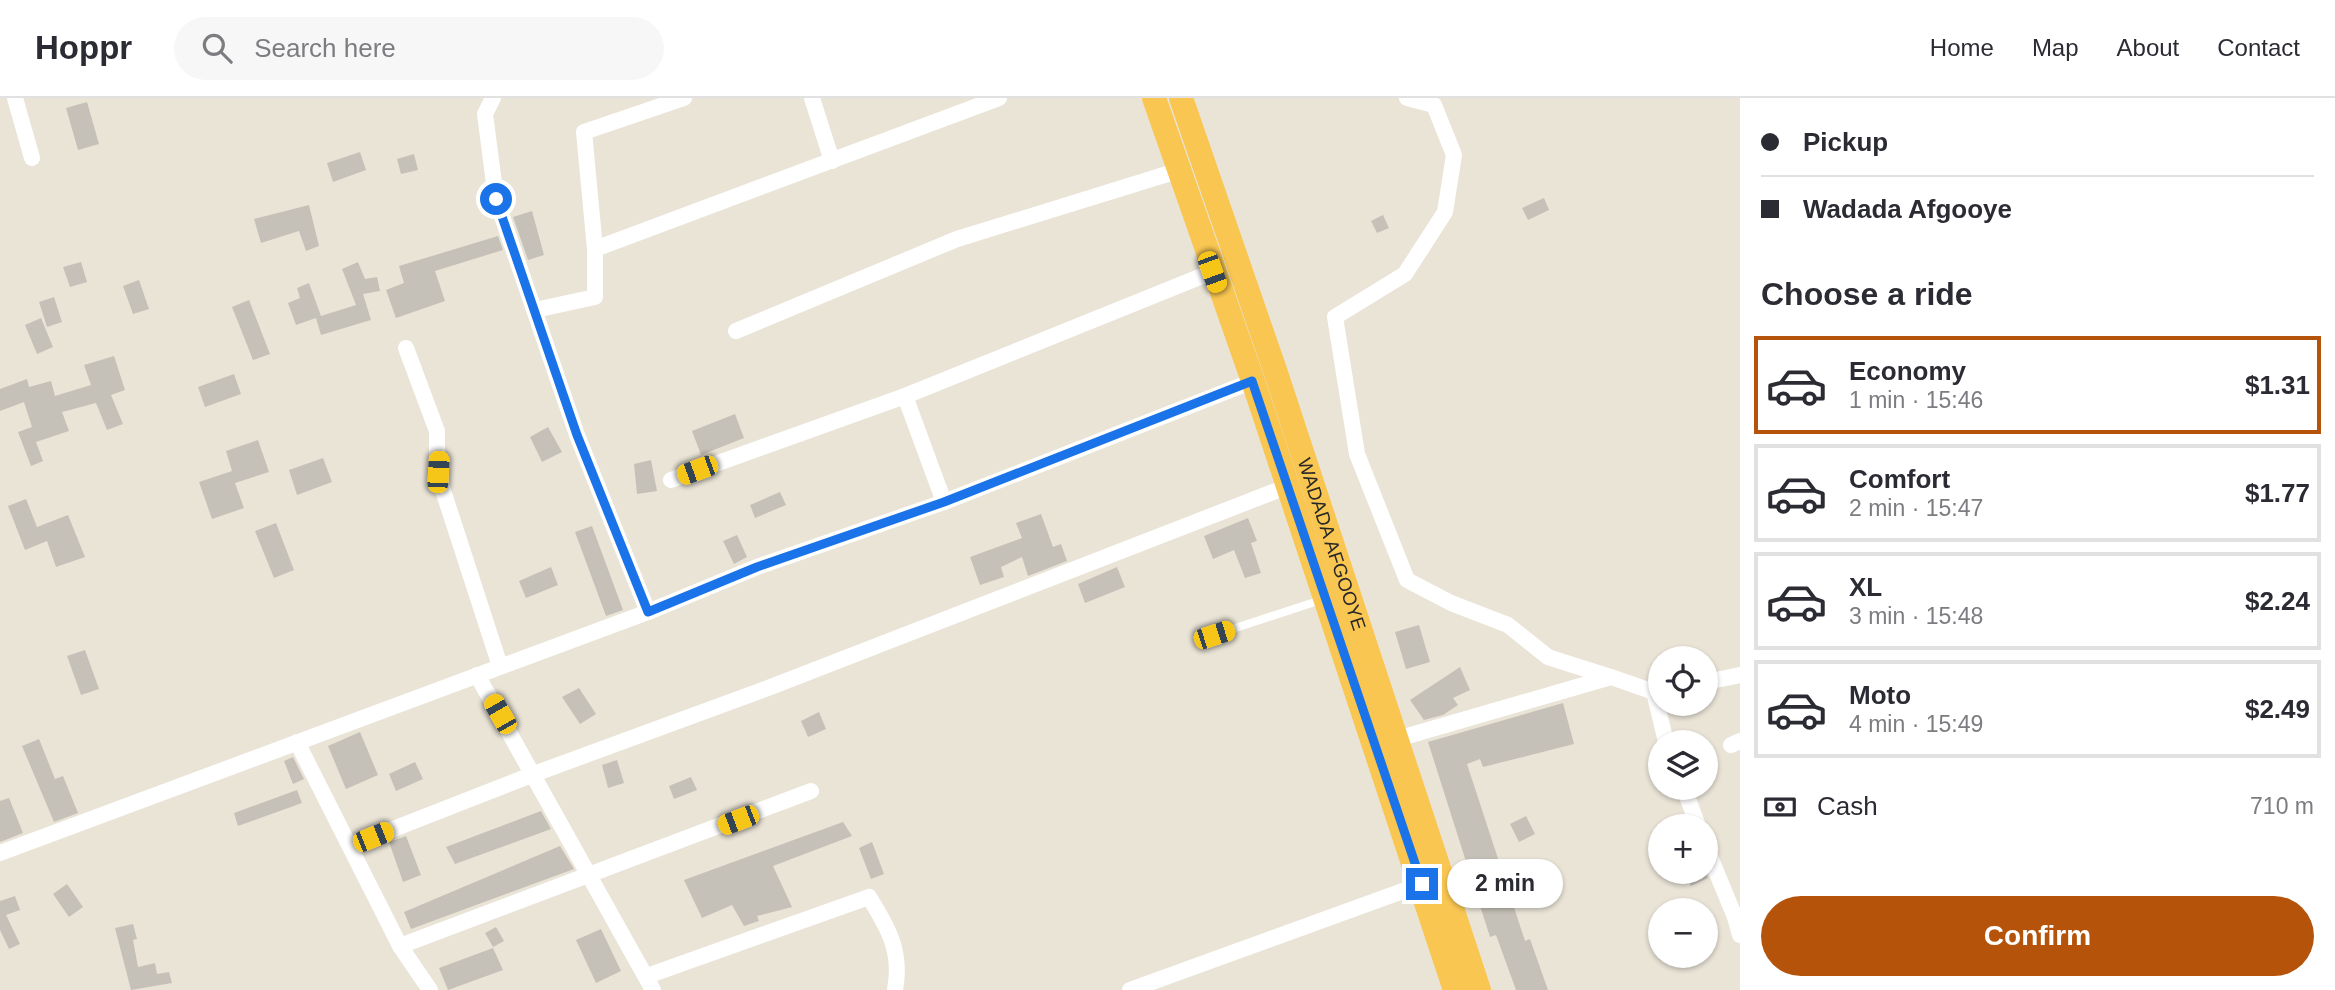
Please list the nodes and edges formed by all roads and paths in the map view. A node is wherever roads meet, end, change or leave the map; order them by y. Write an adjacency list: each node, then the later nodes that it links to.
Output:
1 (15, 98): 9 (street)
2 (493, 98): 14 (street)
3 (684, 98): 12 (street)
4 (812, 98): 10 (street)
5 (999, 98): 10 (street)
6 (1154, 98): 11 (highway, WADADA AFGOOYE)
7 (1181, 98): 31 (highway, WADADA AFGOOYE)
8 (1407, 98): 28 (street)
9 (32, 158)
10 (832, 161): 12 (street)
11 (1177, 171): 13 (highway, WADADA AFGOOYE); 15 (street)
12 (595, 250): 14 (street)
13 (1212, 272): 17 (highway, WADADA AFGOOYE); 18 (street)
14 (535, 310): 23 (street)
15 (736, 331)
16 (406, 348): 25 (street)
17 (1252, 381): 20 (highway, WADADA AFGOOYE); 21 (street)
18 (905, 396): 19 (street); 21 (street)
19 (671, 480)
20 (1286, 487): 22 (highway, WADADA AFGOOYE); 33 (street)
21 (944, 502): 23 (street)
22 (1324, 599): 24 (lane); 39 (highway, WADADA AFGOOYE)
23 (648, 612): 25 (street)
24 (1214, 635)
25 (500, 666): 26 (street)
26 (477, 675): 32 (street); 33 (street)
27 (1740, 676): 29 (street)
28 (1611, 677): 30 (street); 31 (street)
29 (1718, 680)
30 (1648, 688)
31 (1397, 739): 48 (highway, WADADA AFGOOYE)
32 (297, 742): 35 (street); 36 (street)
33 (534, 774): 35 (street); 38 (street)
34 (811, 791): 38 (street)
35 (350, 846): 42 (street)
36 (0, 853)
37 (1718, 874): 40 (street)
38 (591, 876): 42 (street); 43 (street)
39 (1422, 884): 46 (street); 47 (highway, WADADA AFGOOYE)
40 (1737, 916): 41 (street)
41 (1740, 934)
42 (400, 946): 44 (street)
43 (650, 983): 45 (street)
44 (430, 990)
45 (895, 990)
46 (1130, 990)
47 (1455, 990)
48 (1479, 990)

